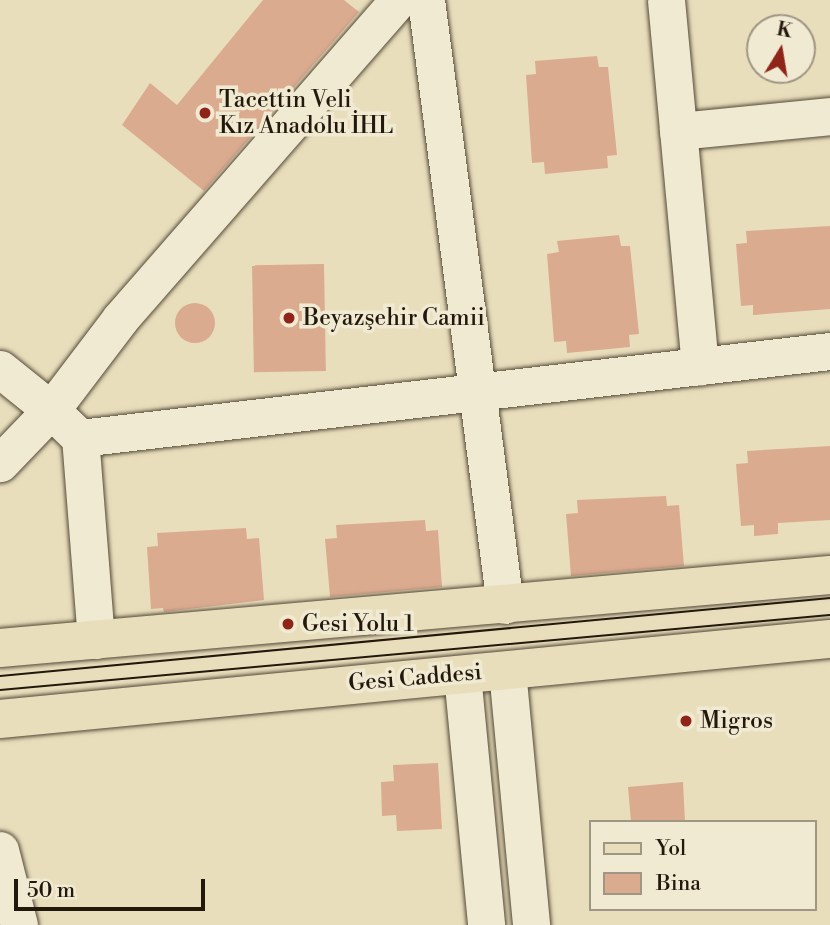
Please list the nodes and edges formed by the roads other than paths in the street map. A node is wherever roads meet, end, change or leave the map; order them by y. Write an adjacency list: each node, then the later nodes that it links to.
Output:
1 (398, 0): 10 (street)
2 (426, 0): 9 (street)
3 (666, 0): 5 (street)
4 (830, 116): 5 (street)
5 (678, 131): 7 (street)
6 (830, 351): 7 (street)
7 (700, 366): 9 (street)
8 (0, 369): 10 (street)
9 (477, 392): 11 (street); 14 (street)
10 (51, 410): 11 (street); 12 (street)
11 (80, 438): 16 (street)
12 (0, 463)
13 (830, 575): 14 (main road)
14 (505, 605): 16 (main road)
15 (829, 639): 18 (main road, Gesi Caddesi)
16 (96, 640): 17 (main road)
17 (0, 648)
18 (506, 670): 19 (main road, Gesi Caddesi); 24 (street)
19 (462, 674): 20 (main road, Gesi Caddesi); 23 (street)
20 (0, 719)
21 (0, 850): 22 (street)
22 (19, 925)
23 (486, 925)
24 (531, 925)

